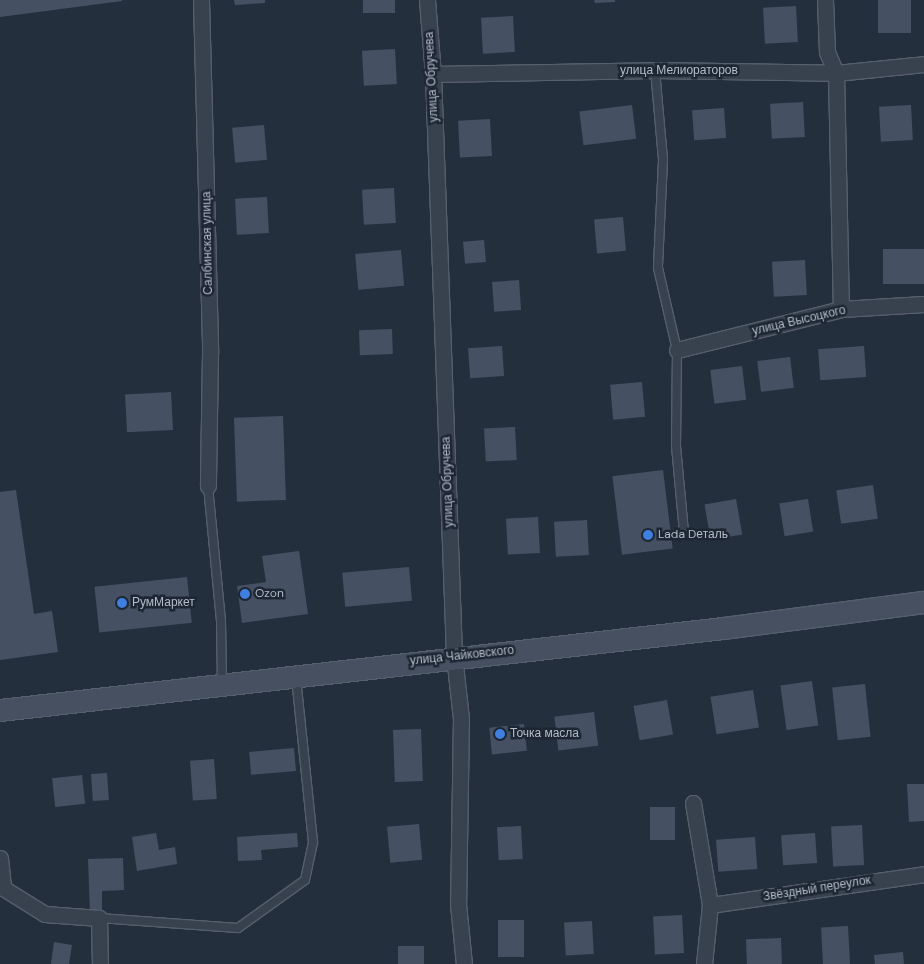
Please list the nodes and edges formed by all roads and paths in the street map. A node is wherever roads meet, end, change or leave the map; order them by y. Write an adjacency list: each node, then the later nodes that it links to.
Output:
1 (201, 0): 11 (street, Салбинская улица)
2 (427, 0): 7 (street, улица Обручева)
3 (825, 0): 6 (street)
4 (924, 64): 6 (street, улица Мелиораторов)
5 (655, 70): 6 (street, улица Мелиораторов); 7 (street, улица Мелиораторов); 10 (lane)
6 (836, 73): 9 (street)
7 (433, 74): 14 (street, улица Обручева)
8 (924, 304): 9 (street, улица Высоцкого)
9 (841, 309): 10 (street, улица Высоцкого)
10 (677, 350): 12 (lane)
11 (208, 486): 16 (lane)
12 (684, 533)
13 (924, 602): 14 (main road, улица Чайковского)
14 (454, 656): 15 (main road, улица Чайковского); 24 (street, улица Обручева)
15 (296, 674): 16 (main road, улица Чайковского); 22 (lane)
16 (222, 682): 17 (main road, улица Чайковского)
17 (0, 710)
18 (693, 803): 21 (street)
19 (0, 858): 22 (street)
20 (924, 874): 21 (street, Звёздный переулок)
21 (710, 905): 25 (street)
22 (99, 918): 23 (street)
23 (100, 964)
24 (464, 964)
25 (704, 964)

